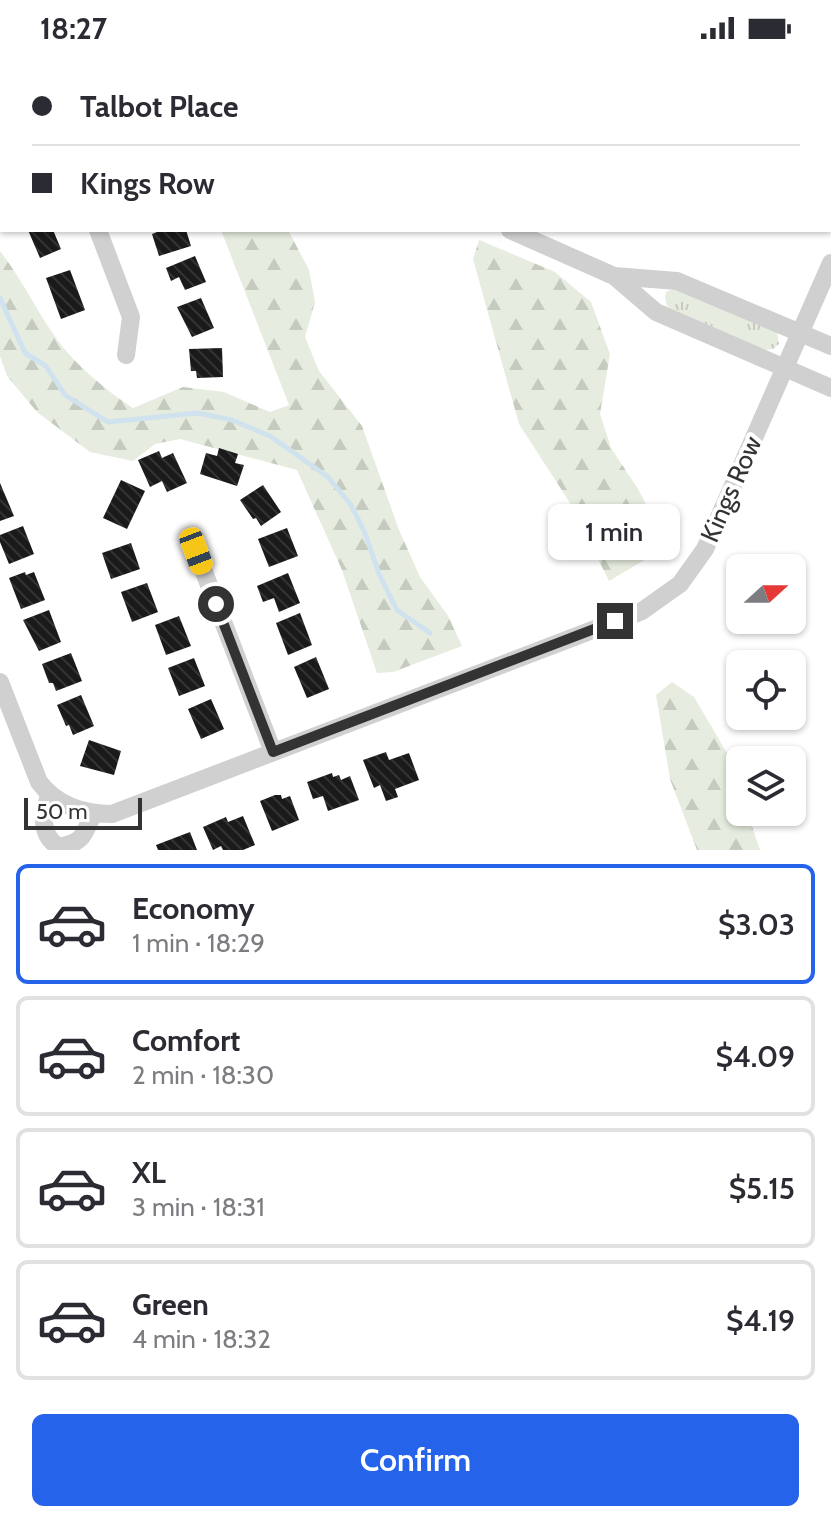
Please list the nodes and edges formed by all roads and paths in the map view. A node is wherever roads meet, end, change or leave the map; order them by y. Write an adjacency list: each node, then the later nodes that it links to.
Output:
1 (99, 232): 7 (street)
2 (515, 232): 4 (street)
3 (831, 263): 5 (street, Kings Row)
4 (614, 276): 5 (street); 8 (street)
5 (801, 333): 6 (street); 8 (street, Kings Row)
6 (831, 346)
7 (126, 355)
8 (785, 368): 9 (street); 12 (street, Kings Row)
9 (831, 388)
10 (196, 551): 12 (street)
11 (0, 682): 13 (street)
12 (273, 752): 14 (street, Kings Row)
13 (49, 795): 14 (street); 14 (street)
14 (93, 814)

